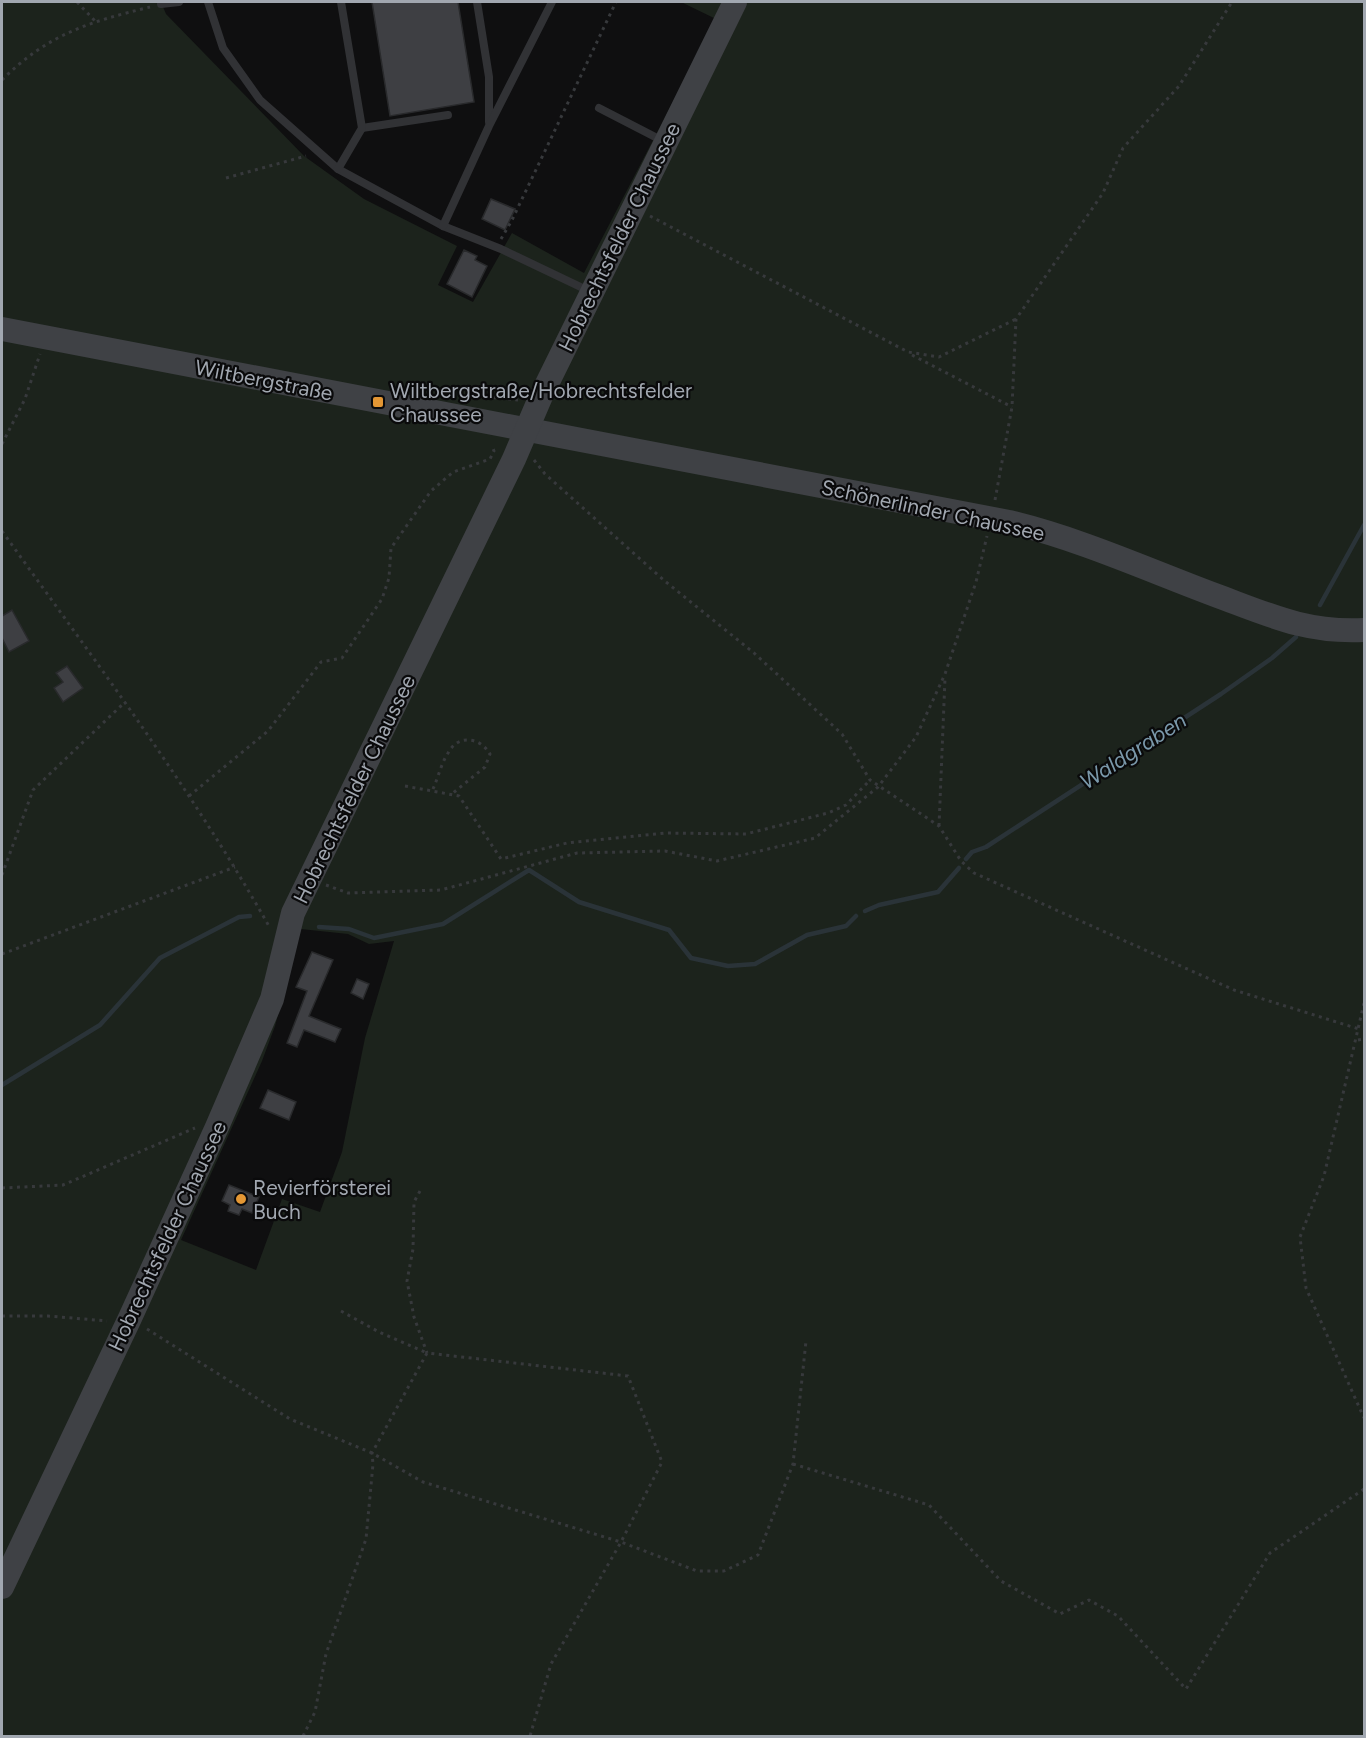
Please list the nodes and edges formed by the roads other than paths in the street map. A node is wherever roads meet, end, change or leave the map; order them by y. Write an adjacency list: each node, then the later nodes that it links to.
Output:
1 (179, 2): 7 (lane)
2 (208, 2): 13 (lane)
3 (341, 2): 11 (lane)
4 (477, 2): 10 (lane)
5 (552, 2): 10 (lane)
6 (735, 2): 12 (main road, Hobrechtsfelder Chaussee)
7 (161, 4)
8 (599, 108): 12 (lane)
9 (448, 115): 11 (lane)
10 (489, 126): 14 (lane)
11 (362, 128): 13 (lane)
12 (666, 143): 15 (main road, Hobrechtsfelder Chaussee)
13 (338, 169): 14 (lane)
14 (443, 226): 15 (lane)
15 (592, 292): 17 (main road, Hobrechtsfelder Chaussee)
16 (2, 329): 17 (main road, Wiltbergstraße)
17 (527, 429): 18 (main road, Schönerlinder Chaussee); 19 (main road, Hobrechtsfelder Chaussee)
18 (1365, 630)
19 (2, 1587)

